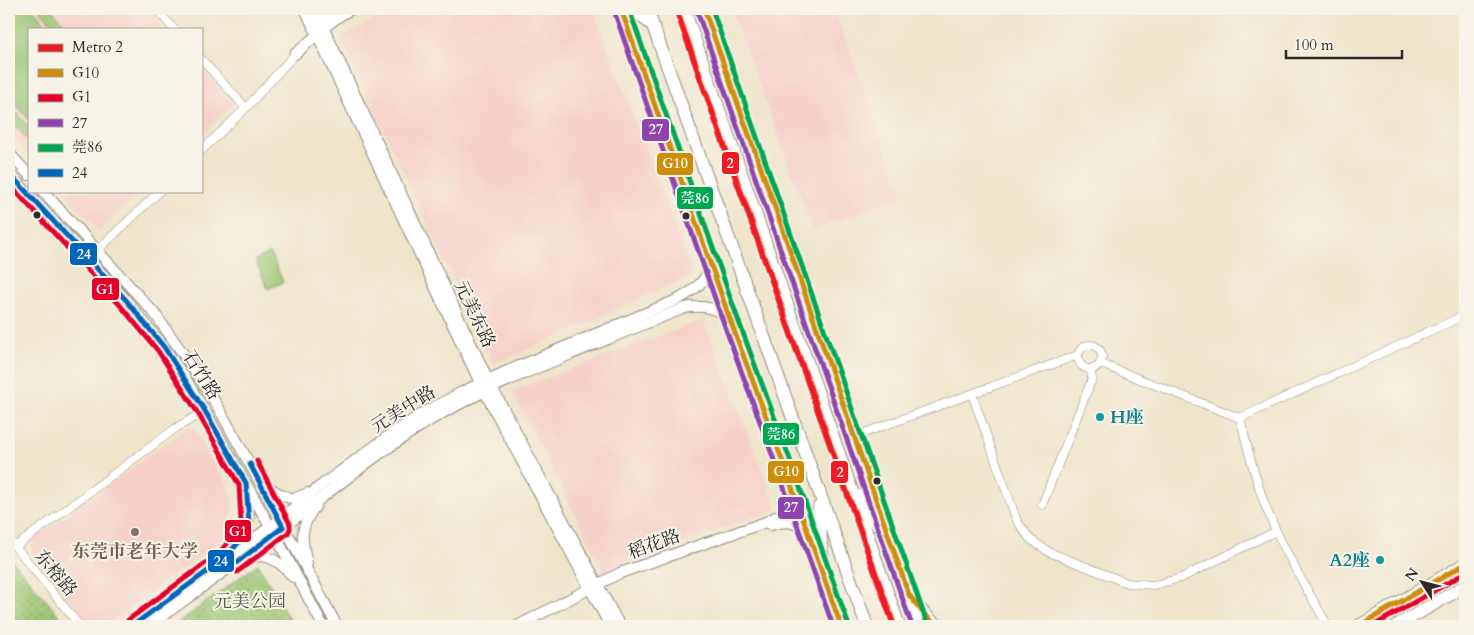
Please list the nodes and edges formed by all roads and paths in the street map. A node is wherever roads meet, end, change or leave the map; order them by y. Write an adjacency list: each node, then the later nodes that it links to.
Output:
1 (156, 9): 12 (street)
2 (305, 9): 13 (street, 元美东路)
3 (315, 9): 13 (street, 元美东路)
4 (336, 9): 13 (street)
5 (352, 9): 13 (street)
6 (621, 9): 25 (main road)
7 (634, 9): 11 (main road)
8 (647, 9): 11 (main road)
9 (684, 9): 37 (main road)
10 (704, 9): 35 (main road)
11 (652, 25): 41 (main road)
12 (173, 28)
13 (319, 29): 14 (street); 31 (street, 元美东路)
14 (295, 54): 16 (street)
15 (202, 60): 16 (street)
16 (246, 108): 17 (street)
17 (202, 150)
18 (9, 153): 20 (street)
19 (9, 173): 24 (street, 石竹路)
20 (28, 174)
21 (44, 192): 23 (street, 石竹路)
22 (159, 192): 23 (street)
23 (98, 250): 24 (street); 36 (street, 石竹路)
24 (88, 259): 33 (street, 石竹路)
25 (711, 262): 27 (main road); 31 (street, 元美中路)
26 (1465, 315): 34 (street)
27 (732, 325): 31 (street, 元美中路); 39 (main road)
28 (1078, 355): 29 (street); 30 (street); 32 (street)
29 (1100, 364): 30 (street); 34 (street)
30 (1091, 370): 42 (street)
31 (486, 386): 40 (street, 元美中路); 56 (street, 元美东路)
32 (972, 394): 35 (street); 45 (street)
33 (205, 411): 38 (street, 石竹路); 49 (street)
34 (1240, 418): 45 (street)
35 (853, 437): 48 (main road)
36 (256, 475): 40 (street); 43 (street, 石竹路)
37 (847, 480): 48 (main road); 70 (main road)
38 (246, 483): 44 (street, 石竹路); 50 (street)
39 (792, 490): 46 (main road); 56 (street, 稻花路)
40 (322, 491): 43 (street, 元美中路); 53 (street)
41 (819, 492): 52 (main road); 69 (main road)
42 (1042, 505)
43 (281, 523): 44 (street, 元美中路); 53 (street, 石竹路)
44 (272, 530): 50 (street, 元美中路); 54 (street, 石竹路)
45 (1276, 531): 73 (street)
46 (807, 532): 52 (main road); 56 (street, 稻花路)
47 (9, 539): 49 (street, 东榕路)
48 (890, 543): 57 (main road)
49 (15, 547): 60 (street, 东榕路)
50 (226, 564): 54 (street); 61 (street, 元美中路); 62 (street, 元美中路)
51 (1465, 564): 74 (main road)
52 (823, 578): 59 (main road)
53 (312, 579): 64 (street, 石竹路)
54 (302, 586): 63 (street, 石竹路)
55 (1465, 586): 58 (main road)
56 (595, 589): 65 (street, 稻花路); 66 (street, 稻花路); 67 (street, 元美东路); 68 (street, 元美东路)
57 (909, 595): 71 (main road); 72 (main road)
58 (1410, 622): 75 (main road)
59 (840, 625)
60 (80, 626)
61 (132, 626)
62 (149, 626)
63 (323, 626)
64 (337, 626)
65 (517, 626)
66 (532, 626)
67 (610, 626)
68 (620, 626)
69 (866, 626)
70 (899, 626)
71 (920, 626)
72 (937, 626)
73 (1328, 626)
74 (1359, 626)
75 (1396, 626)

